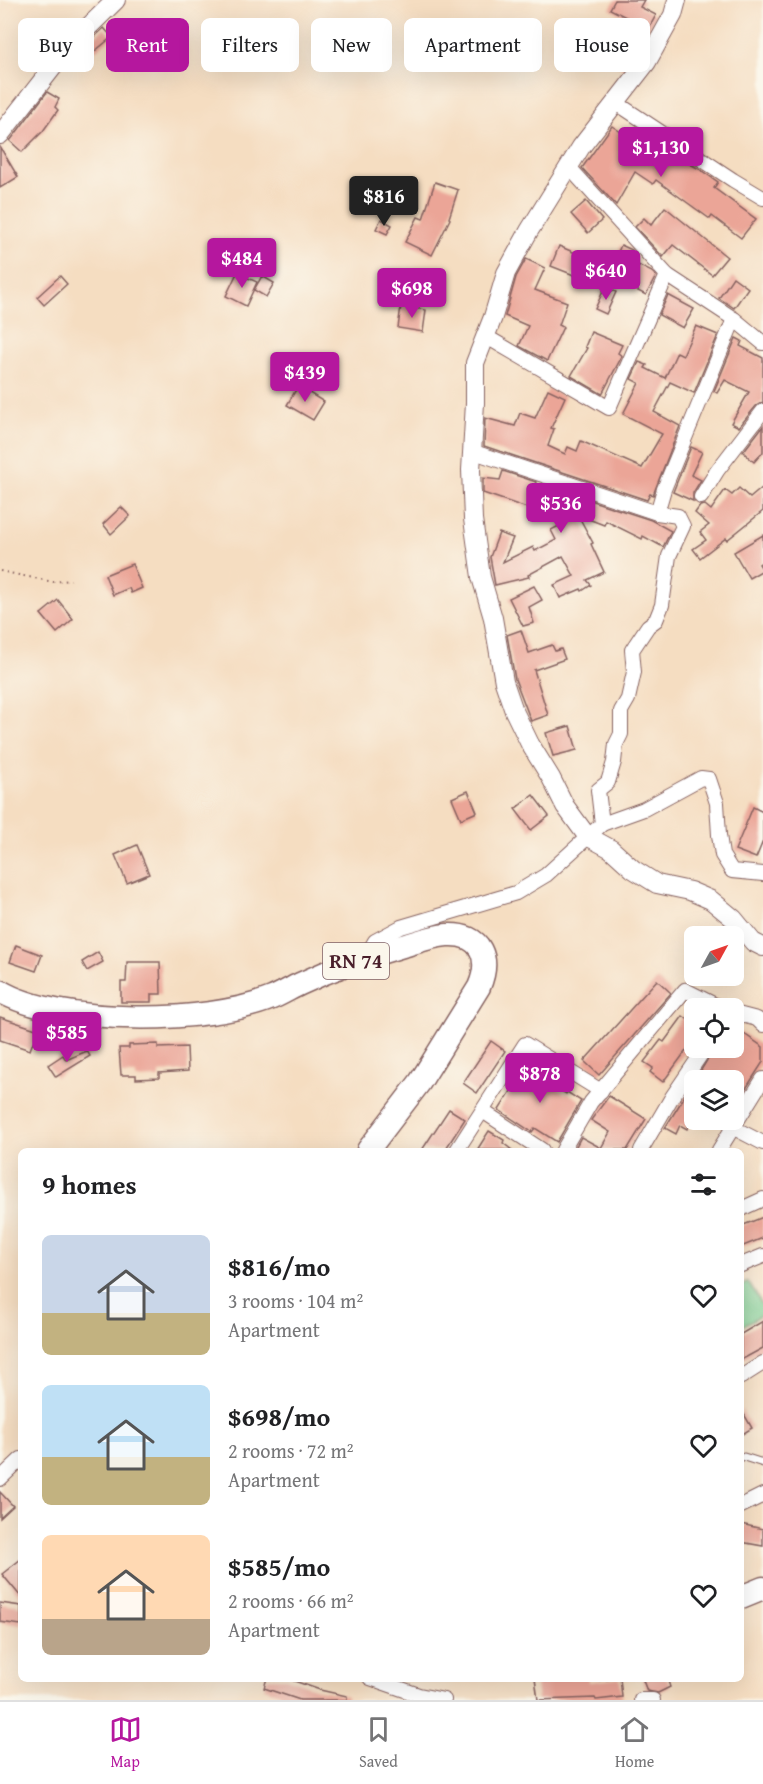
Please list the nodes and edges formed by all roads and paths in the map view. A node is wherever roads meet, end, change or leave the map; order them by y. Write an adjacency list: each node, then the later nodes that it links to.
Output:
1 (116, 0): 4 (street)
2 (677, 0): 3 (street)
3 (615, 102): 5 (street); 6 (street)
4 (0, 135)
5 (568, 166): 7 (street); 9 (street)
6 (763, 198)
7 (667, 275): 8 (street); 9 (street)
8 (734, 319): 10 (street); 14 (street)
9 (485, 336): 12 (street)
10 (763, 343)
11 (763, 411): 13 (street)
12 (471, 451): 14 (street); 18 (street)
13 (701, 497)
14 (657, 513): 17 (street)
15 (0, 571): 16 (path)
16 (71, 580)
17 (602, 824): 18 (street); 19 (street)
18 (587, 836): 20 (street); 21 (street)
19 (763, 874)
20 (763, 947)
21 (366, 957): 22 (main road, RN 74); 34 (main road, RN 74)
22 (0, 991)
23 (701, 998): 28 (street)
24 (744, 1016): 25 (street)
25 (763, 1025)
26 (699, 1058): 38 (street)
27 (763, 1079): 29 (street)
28 (601, 1091): 30 (street); 37 (street)
29 (744, 1111)
30 (483, 1112): 35 (street); 36 (street)
31 (733, 1130): 39 (street)
32 (738, 1130): 33 (street)
33 (763, 1143)
34 (370, 1148)
35 (458, 1148)
36 (539, 1148)
37 (564, 1148)
38 (642, 1148)
39 (721, 1148)
40 (763, 1199): 41 (street)
41 (744, 1208)
42 (763, 1256): 43 (street)
43 (744, 1263)
44 (763, 1363): 45 (street)
45 (744, 1375)
46 (744, 1457): 48 (lane)
47 (18, 1461): 49 (street)
48 (763, 1463)
49 (0, 1479)
50 (763, 1495): 51 (street)
51 (744, 1504)
52 (763, 1588): 53 (main road)
53 (744, 1596)
54 (382, 1682): 55 (street)
55 (444, 1700)
56 (641, 1700): 57 (street)
57 (653, 1700)

